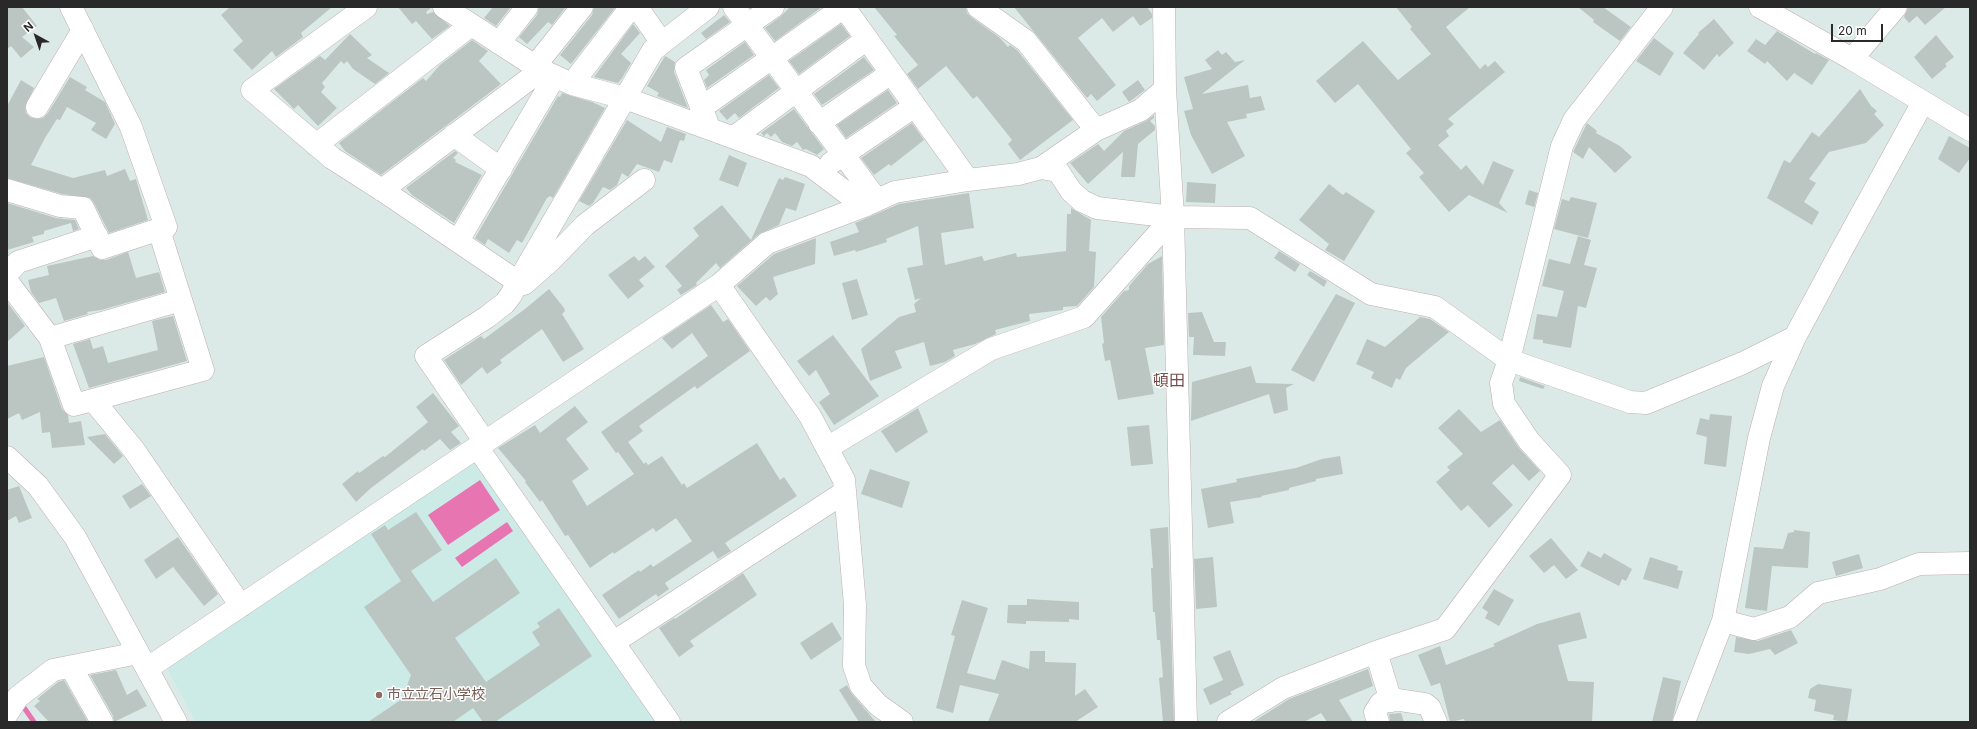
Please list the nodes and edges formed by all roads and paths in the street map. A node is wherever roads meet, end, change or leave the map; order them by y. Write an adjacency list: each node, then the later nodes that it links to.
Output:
1 (71, 7): 18 (street)
2 (366, 7): 39 (street)
3 (527, 7): 20 (street)
4 (582, 7): 25 (street)
5 (631, 7): 25 (street)
6 (637, 7): 21 (street)
7 (708, 7): 21 (street)
8 (734, 7): 17 (street)
9 (773, 7): 17 (street)
10 (844, 7): 19 (street); 22 (street)
11 (978, 7): 35 (street)
12 (1164, 7): 26 (street)
13 (1662, 7): 60 (street)
14 (1760, 7): 23 (street)
15 (1896, 7): 23 (street)
16 (459, 14): 20 (street); 39 (street)
17 (747, 25): 22 (street); 32 (street)
18 (83, 30): 31 (street); 50 (street)
19 (867, 39): 24 (street); 27 (street)
20 (499, 43): 25 (street)
21 (662, 43): 28 (street)
22 (772, 58): 27 (street); 32 (street)
23 (1852, 59): 29 (street)
24 (891, 73): 30 (street); 33 (street)
25 (551, 74): 28 (street); 37 (street); 42 (street)
26 (1165, 89): 35 (street); 49 (street)
27 (796, 91): 33 (street); 38 (street)
28 (625, 98): 34 (street); 56 (street)
29 (1923, 102): 36 (street); 58 (street)
30 (915, 106): 40 (street); 45 (street)
31 (37, 107)
32 (701, 108): 34 (street)
33 (819, 123): 40 (street)
34 (710, 128): 38 (street)
35 (1096, 130): 41 (street)
36 (1970, 130)
37 (454, 135): 42 (street); 47 (street)
38 (734, 137): 43 (street)
39 (316, 145): 47 (street)
40 (843, 155): 43 (street); 48 (street)
41 (1041, 168): 45 (street); 49 (street)
42 (501, 169): 52 (street)
43 (818, 171): 48 (street)
44 (644, 180): 56 (street)
45 (968, 180): 48 (street)
46 (7, 190): 51 (street)
47 (382, 190): 52 (street)
48 (870, 203): 55 (street)
49 (1173, 217): 60 (street); 63 (street); 80 (street)
50 (158, 230): 51 (street); 57 (street)
51 (97, 236): 53 (street)
52 (458, 241): 56 (street)
53 (7, 274)
54 (7, 281): 59 (street)
55 (719, 286): 62 (street); 63 (street)
56 (515, 288): 62 (street)
57 (181, 300): 59 (street); 61 (street)
58 (1795, 337): 60 (street); 68 (street)
59 (50, 338): 61 (street)
60 (1509, 360): 70 (street)
61 (93, 400): 67 (street)
62 (481, 445): 67 (street); 69 (street)
63 (827, 448): 65 (street)
64 (7, 458): 71 (street)
65 (845, 492): 69 (street); 79 (street)
66 (1970, 563): 68 (street)
67 (241, 606): 71 (street)
68 (1723, 621): 75 (street)
69 (614, 642): 78 (street)
70 (1376, 652): 73 (street); 81 (street)
71 (143, 660): 72 (street); 77 (street)
72 (71, 667): 74 (street); 76 (street)
73 (1391, 700): 82 (street); 83 (street)
74 (7, 714)
75 (1688, 721)
76 (102, 722)
77 (176, 722)
78 (669, 722)
79 (902, 722)
80 (1186, 722)
81 (1228, 722)
82 (1378, 722)
83 (1436, 722)

